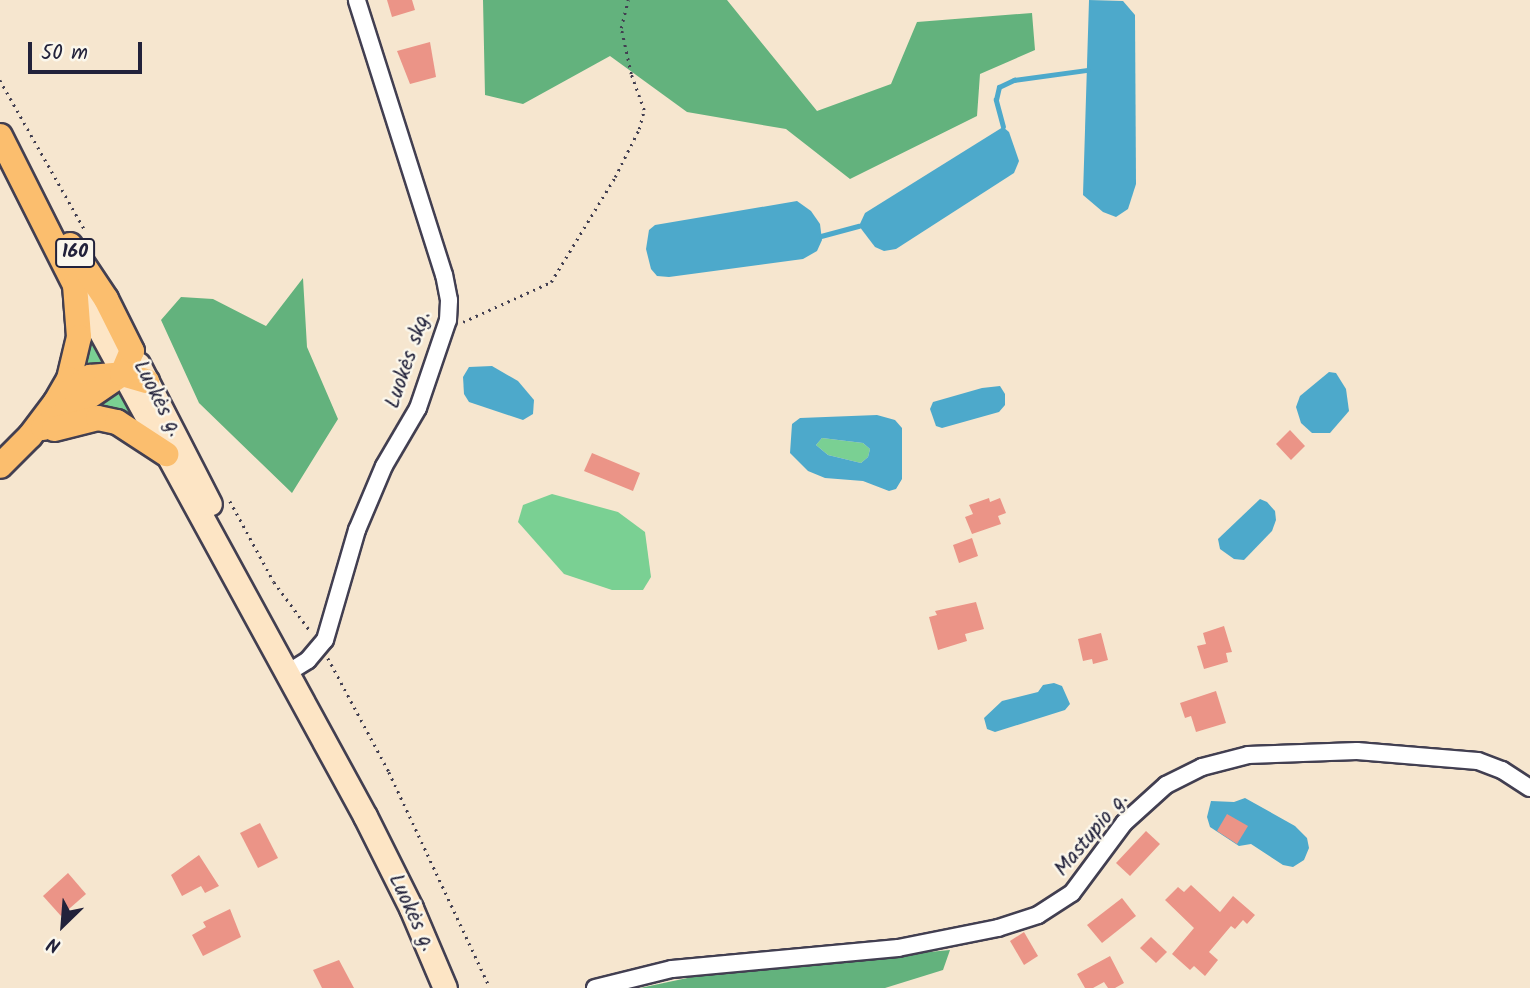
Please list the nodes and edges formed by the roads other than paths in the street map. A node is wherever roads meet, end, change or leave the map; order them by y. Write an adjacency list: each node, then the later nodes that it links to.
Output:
1 (357, 0): 11 (street, Luokės skg.)
2 (6, 146): 3 (main road, Luokės g. / 160); 4 (main road, Luokės g. / 160)
3 (75, 285): 5 (main road, Luokės g.); 7 (main road, 160)
4 (132, 351): 5 (main road); 6 (main road, Luokės g.)
5 (122, 374): 6 (main road, 160); 7 (main road, 160); 8 (main road, 160); 9 (main road, Luokės g.)
6 (147, 381): 11 (main road, Luokės g.)
7 (55, 403): 8 (main road, 160)
8 (30, 436): 9 (main road); 10 (main road, 160)
9 (166, 454): 11 (main road, Luokės g.)
10 (0, 466)
11 (284, 663): 13 (main road, Luokės g.)
12 (1530, 788): 14 (street, Mastupio g.)
13 (445, 988)
14 (595, 988)

